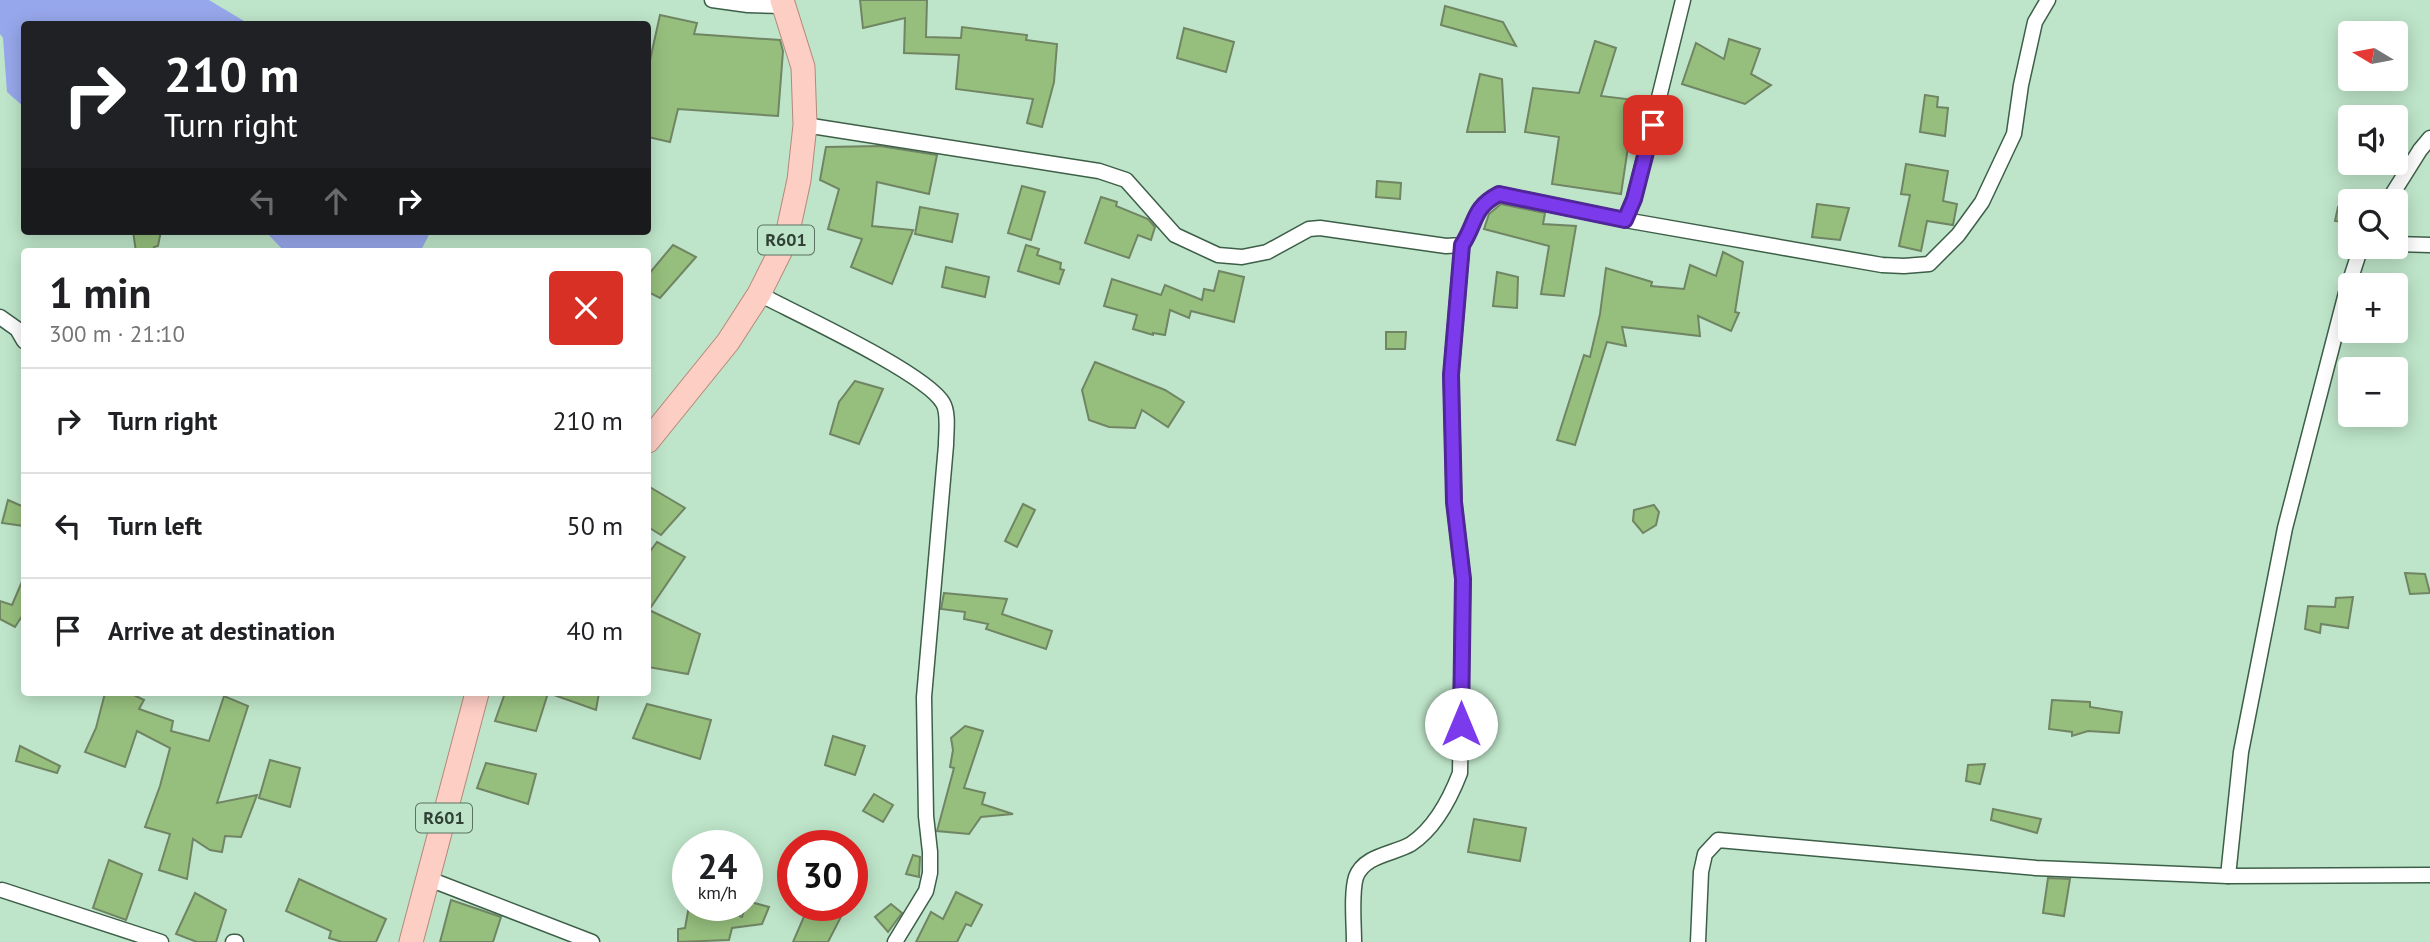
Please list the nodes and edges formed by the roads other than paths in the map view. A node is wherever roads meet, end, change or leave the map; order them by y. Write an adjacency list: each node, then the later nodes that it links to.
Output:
1 (712, 0): 4 (street)
2 (1683, 0): 8 (street)
3 (2048, 0): 8 (street)
4 (783, 3): 5 (main road, R601)
5 (805, 125): 10 (street); 13 (main road, R601)
6 (2430, 138): 7 (street)
7 (2396, 189)
8 (1625, 220): 10 (street)
9 (2408, 244): 11 (street)
10 (1462, 245): 26 (street)
11 (2430, 245)
12 (2357, 259): 19 (street)
13 (759, 294): 16 (main road, R601); 25 (street)
14 (0, 317): 15 (street)
15 (21, 336)
16 (651, 437)
17 (476, 696): 20 (main road, R601)
18 (2430, 875): 19 (street)
19 (2228, 876): 27 (street)
20 (429, 879): 23 (main road, R601); 24 (street)
21 (2, 890): 22 (street)
22 (161, 942)
23 (411, 942)
24 (592, 942)
25 (895, 942)
26 (1354, 942)
27 (1698, 942)

